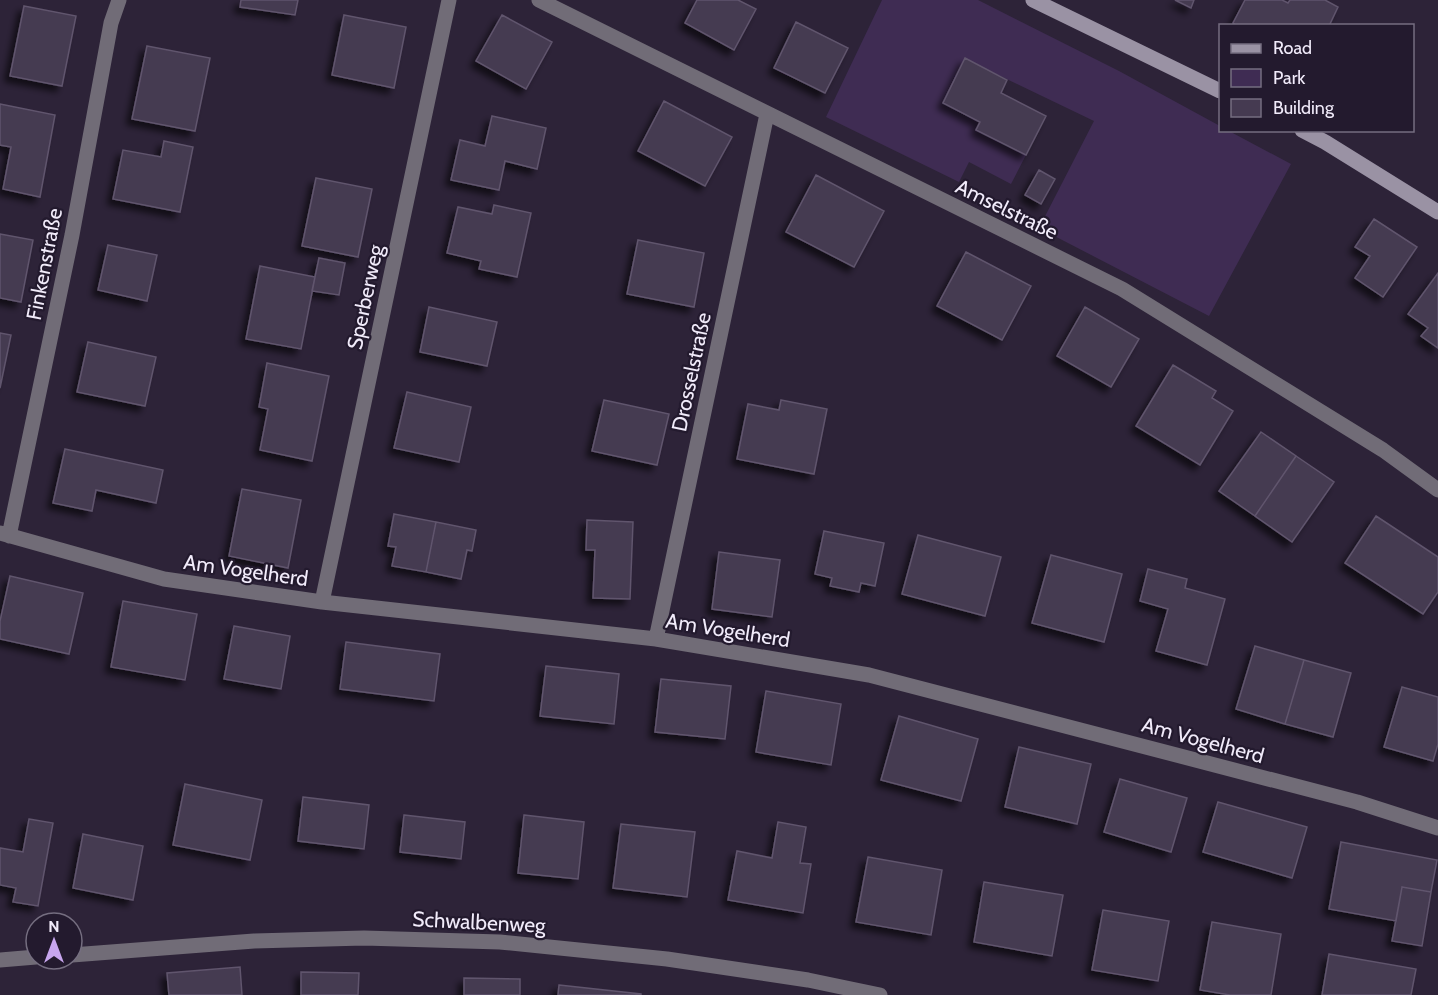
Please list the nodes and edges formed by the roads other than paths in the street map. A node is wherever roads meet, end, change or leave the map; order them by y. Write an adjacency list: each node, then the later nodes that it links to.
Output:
1 (119, 0): 10 (street, Finkenstraße)
2 (450, 0): 11 (street, Sperberweg)
3 (538, 0): 6 (street, Amselstraße)
4 (1033, 0): 5 (street)
5 (1219, 90)
6 (767, 114): 9 (street, Amselstraße); 12 (street, Drosselstraße)
7 (1306, 132): 8 (street)
8 (1438, 212)
9 (1438, 490)
10 (4, 535): 11 (street, Am Vogelherd)
11 (322, 602): 12 (street, Am Vogelherd)
12 (656, 639): 13 (street, Am Vogelherd)
13 (1438, 828)
14 (84, 954): 17 (street, Schwalbenweg)
15 (24, 958): 16 (street)
16 (0, 960)
17 (880, 995)

